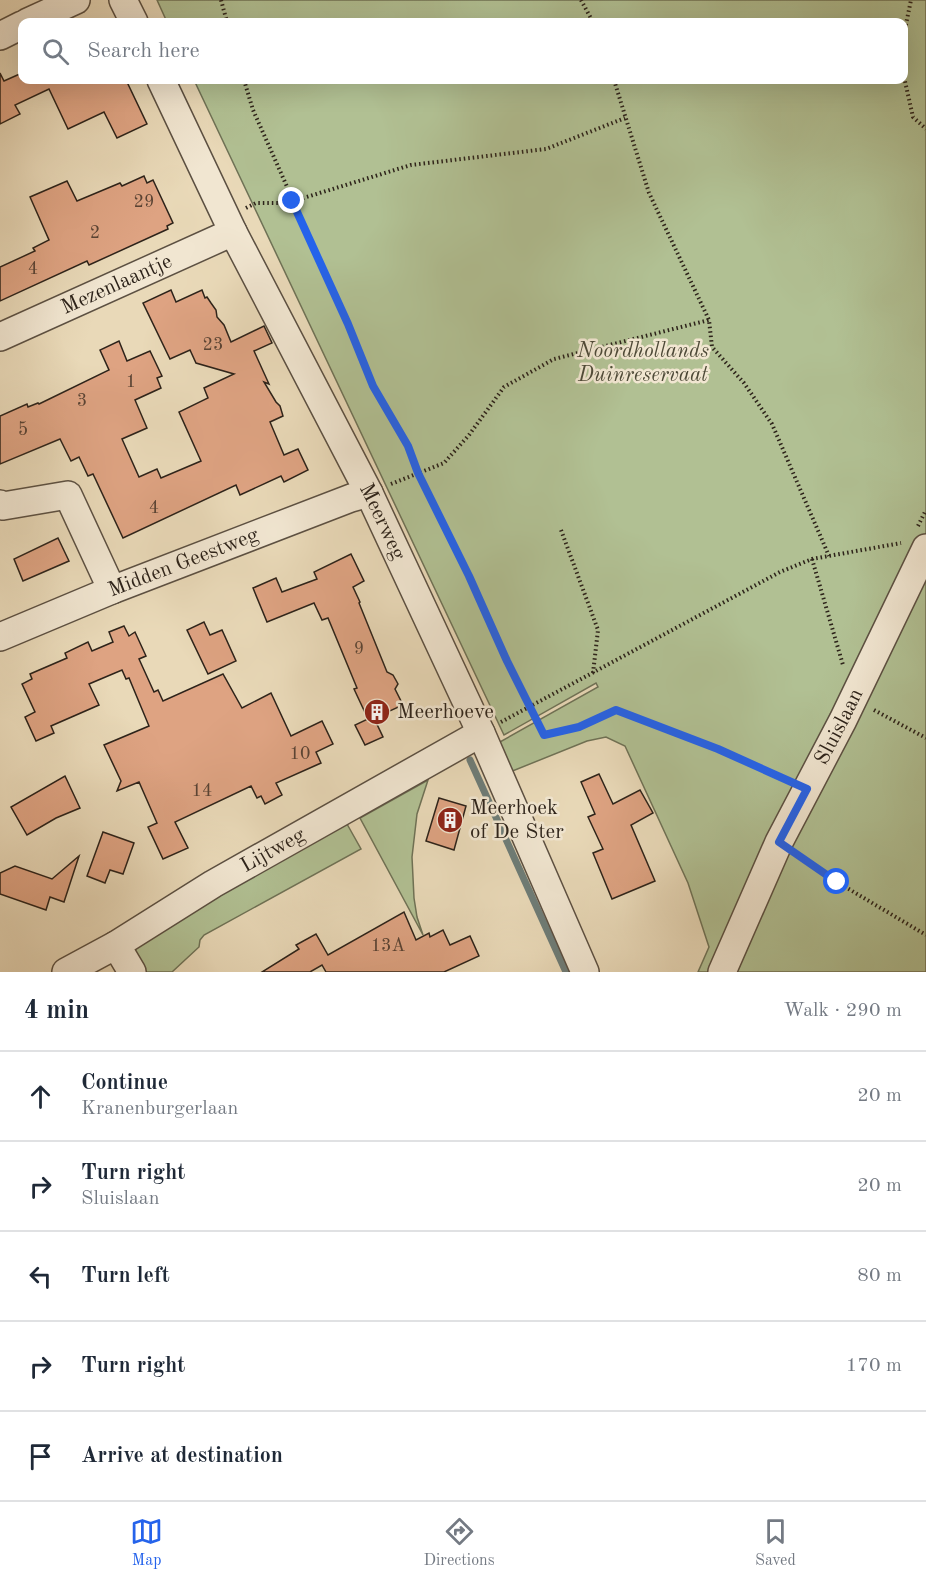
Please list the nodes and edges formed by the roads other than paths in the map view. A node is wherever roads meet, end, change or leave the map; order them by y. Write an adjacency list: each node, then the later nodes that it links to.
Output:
1 (76, 0): 3 (street)
2 (123, 0): 4 (street)
3 (37, 18)
4 (132, 18)
5 (18, 27): 6 (street)
6 (0, 36)
7 (163, 84): 8 (street, Meerweg)
8 (229, 225): 9 (street, Mezenlaantje); 10 (street, Meerweg)
9 (0, 337)
10 (369, 493): 13 (street, Midden Geestweg); 15 (street, Meerweg)
11 (0, 504): 13 (street)
12 (918, 545): 20 (street, Sluislaan)
13 (112, 590): 14 (street, Midden Geestweg)
14 (0, 637)
15 (481, 733): 16 (street, Lijtweg); 19 (street, Meerweg)
16 (116, 945): 17 (street, Lijtweg); 18 (street)
17 (66, 972)
18 (132, 972)
19 (585, 972)
20 (722, 972)

